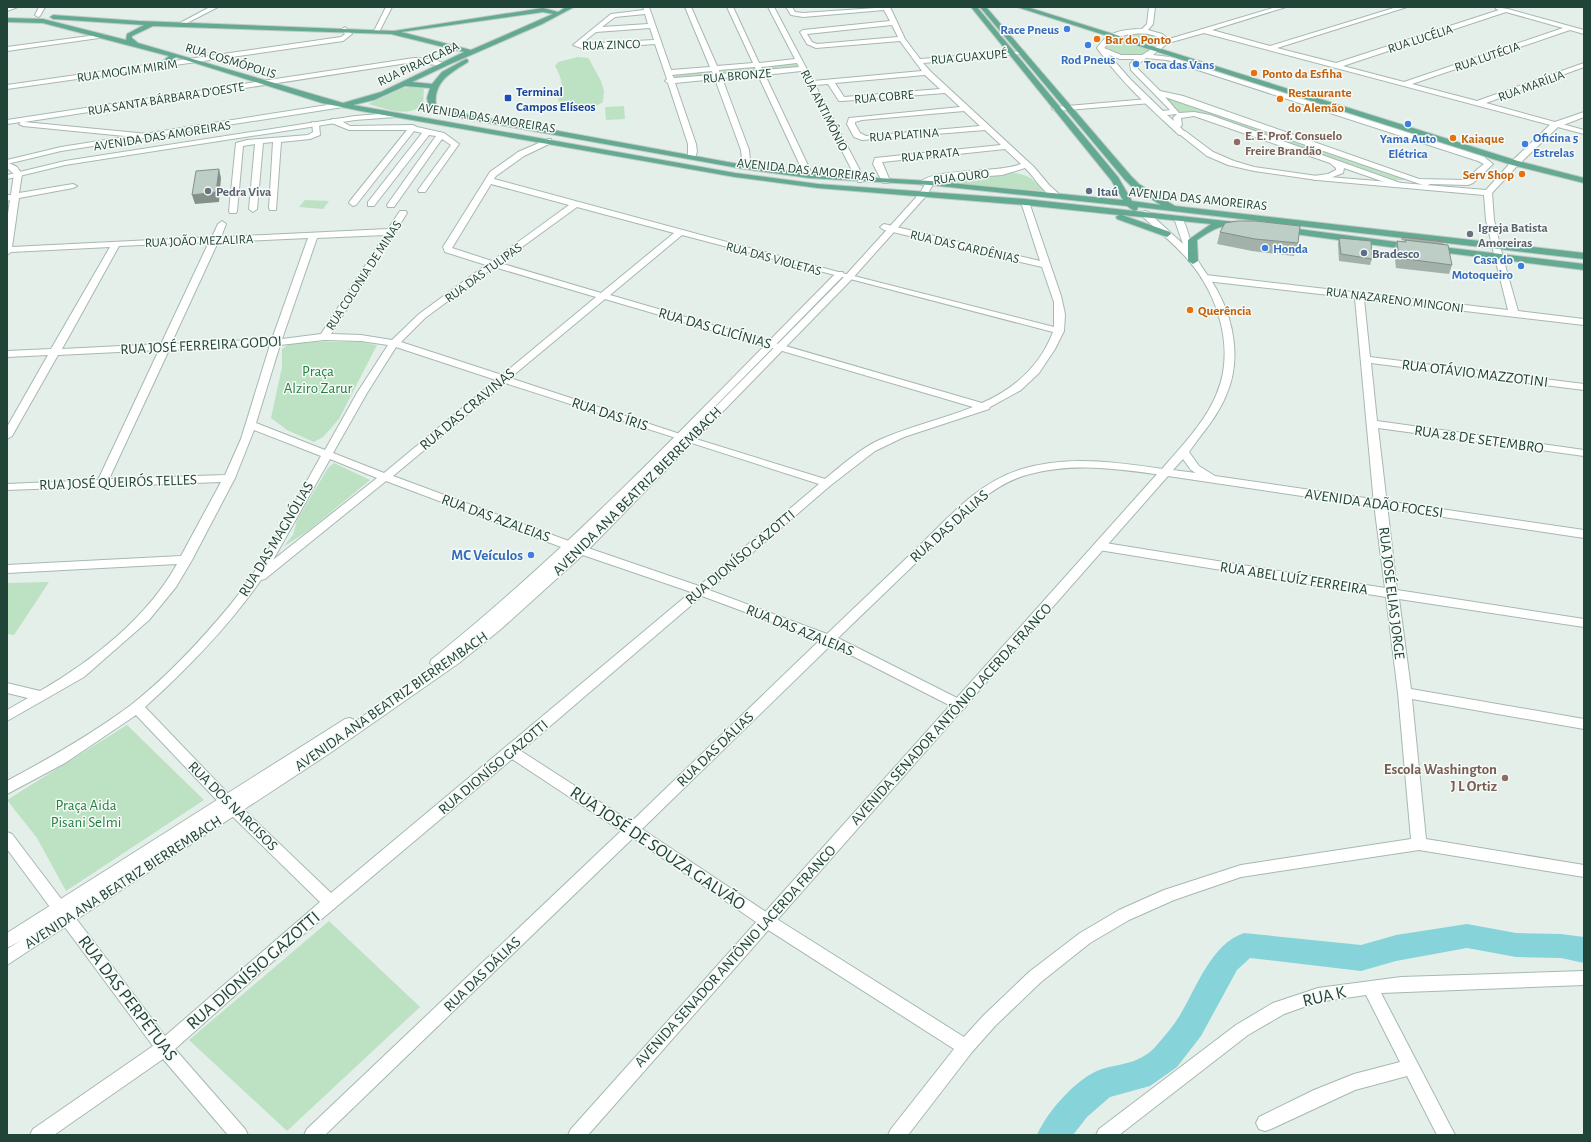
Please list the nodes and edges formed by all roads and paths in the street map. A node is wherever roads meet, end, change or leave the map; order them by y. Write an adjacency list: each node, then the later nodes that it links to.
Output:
1 (15, 7): 20 (street)
2 (42, 7): 25 (street)
3 (215, 7): 29 (street)
4 (389, 7): 35 (street)
5 (571, 7): 24 (main road)
6 (578, 7): 24 (main road)
7 (688, 7): 64 (street)
8 (730, 7): 61 (street)
9 (771, 7): 47 (street, RUA ANTIMÔNIO)
10 (789, 7): 19 (street)
11 (974, 7): 53 (main road)
12 (983, 7): 52 (main road)
13 (1020, 7): 39 (main road)
14 (1031, 7): 39 (main road)
15 (1152, 7): 36 (street)
16 (1283, 7): 34 (street)
17 (1404, 7): 48 (street)
18 (1493, 7): 22 (street)
19 (886, 8): 28 (street)
20 (7, 9)
21 (647, 9): 30 (street); 33 (street, RUA ZINCO)
22 (1506, 10): 31 (street); 63 (street, RUA LUCÉLIA)
23 (7, 13): 25 (main road, RUA PIRACICABA)
24 (556, 14): 37 (main road); 51 (main road); 76 (main road)
25 (38, 15): 27 (main road, RUA PIRACICABA)
26 (7, 20): 40 (main road, RUA COSMÓPOLIS)
27 (159, 23): 29 (main road, RUA PIRACICABA); 44 (main road)
28 (894, 23): 41 (street); 46 (street)
29 (181, 24): 32 (main road, RUA PIRACICABA)
30 (652, 26): 33 (street); 42 (street)
31 (1570, 28): 38 (street); 75 (street, RUA LUTÉCIA)
32 (345, 29): 35 (main road, RUA PIRACICABA); 56 (street, RUA MOGIM MIRIM)
33 (594, 30): 42 (street, RUA ZINCO)
34 (1202, 30): 43 (street); 48 (street)
35 (378, 31): 37 (main road, RUA PIRACICABA)
36 (1144, 31): 39 (street); 43 (street)
37 (391, 32): 51 (main road, RUA PIRACICABA)
38 (1584, 32)
39 (1115, 35): 45 (street); 50 (main road)
40 (104, 36): 44 (main road, RUA COSMÓPOLIS); 49 (street)
41 (902, 39): 46 (street); 57 (street)
42 (657, 42): 66 (street)
43 (1166, 42): 50 (street)
44 (135, 43): 54 (main road, RUA COSMÓPOLIS)
45 (1102, 45): 55 (street); 82 (street)
46 (814, 46): 47 (street)
47 (793, 48): 58 (street, RUA ANTIMÔNIO)
48 (1270, 48): 63 (street)
49 (7, 49)
50 (1158, 50): 55 (street); 117 (main road)
51 (471, 52): 60 (main road, RUA PIRACICABA)
52 (1022, 52): 53 (street, RUA GUAXUPÉ); 86 (main road)
53 (1010, 53): 57 (street, RUA GUAXUPÉ); 89 (main road)
54 (174, 55): 56 (main road, RUA COSMÓPOLIS); 59 (main road)
55 (1145, 57): 79 (street); 132 (street)
56 (193, 60): 59 (street, RUA MOGIM MIRIM); 73 (main road, RUA COSMÓPOLIS)
57 (917, 61): 68 (street)
58 (800, 62): 61 (street); 65 (street, RUA ANTIMÔNIO)
59 (162, 64): 77 (street, RUA MOGIM MIRIM)
60 (443, 64): 73 (street, RUA SANTA BÁRBARA D'OESTE); 74 (main road, RUA PIRACICABA)
61 (757, 64): 64 (street); 67 (street)
62 (1584, 65): 84 (street, RUA MARÍLIA)
63 (1335, 66): 75 (street)
64 (714, 68): 66 (street); 69 (street)
65 (804, 69): 67 (street, RUA BRONZE); 72 (street, RUA ANTIMÔNIO)
66 (667, 73): 70 (street)
67 (762, 73): 69 (street, RUA BRONZE); 124 (street)
68 (927, 73): 71 (street, RUA COBRE); 78 (street)
69 (718, 77): 70 (street, RUA BRONZE); 120 (street)
70 (670, 81): 115 (street)
71 (831, 82): 72 (street); 78 (street, RUA COBRE)
72 (812, 83): 129 (street, RUA ANTIMÔNIO)
73 (266, 84): 81 (main road, RUA COSMÓPOLIS); 95 (street, RUA SANTA BÁRBARA D'OESTE)
74 (402, 84): 76 (main road); 83 (main road, RUA PIRACICABA)
75 (1404, 84): 84 (street)
76 (432, 86): 85 (main road)
77 (7, 87)
78 (948, 91): 88 (street)
79 (1158, 93): 80 (street); 132 (street)
80 (1164, 100): 82 (street); 90 (street)
81 (325, 101): 83 (main road, RUA COSMÓPOLIS); 87 (main road)
82 (1148, 101): 86 (street); 91 (street)
83 (340, 104): 87 (street); 93 (main road, RUA COSMÓPOLIS)
84 (1477, 104): 98 (street)
85 (432, 107): 93 (main road); 115 (main road, AVENIDA DAS AMOREIRAS)
86 (1068, 108): 89 (street); 141 (main road)
87 (317, 109): 96 (street)
88 (966, 109): 100 (street); 100 (street, RUA PLATINA)
89 (1056, 109): 128 (main road)
90 (1178, 113): 91 (street); 104 (street); 116 (street)
91 (1160, 114): 104 (street)
92 (1584, 114): 98 (street)
93 (393, 115): 94 (street, AVENIDA DAS AMOREIRAS); 109 (main road, AVENIDA DAS AMOREIRAS)
94 (335, 121): 97 (street, AVENIDA DAS AMOREIRAS); 99 (street)
95 (7, 122): 101 (street)
96 (235, 122): 106 (street); 107 (street)
97 (315, 124): 107 (street, AVENIDA DAS AMOREIRAS); 108 (street)
98 (1555, 125): 103 (street); 117 (street)
99 (413, 127): 102 (street); 145 (street)
100 (986, 128): 112 (street)
101 (88, 130): 106 (street); 110 (street)
102 (428, 131): 105 (street); 146 (street)
103 (1584, 132)
104 (1182, 133): 127 (street)
105 (441, 135): 138 (street); 148 (street)
106 (145, 136): 110 (street)
107 (235, 136): 122 (street, AVENIDA DAS AMOREIRAS)
108 (277, 140): 111 (street); 150 (street)
109 (548, 141): 130 (street); 136 (main road, AVENIDA DAS AMOREIRAS)
110 (106, 142): 113 (street)
111 (259, 142): 152 (street); 154 (street)
112 (1006, 147): 119 (street); 131 (street, RUA PRATA)
113 (62, 149): 114 (street); 118 (street)
114 (7, 157)
115 (691, 157): 120 (main road, AVENIDA DAS AMOREIRAS)
116 (1331, 160): 127 (street); 134 (street)
117 (1517, 162): 126 (main road); 133 (main road); 139 (street)
118 (7, 163): 122 (street)
119 (1026, 165): 121 (street, RUA OURO); 123 (street)
120 (744, 167): 124 (main road, AVENIDA DAS AMOREIRAS)
121 (1000, 172): 123 (street, RUA OURO); 136 (street, RUA OURO)
122 (18, 174): 125 (street, AVENIDA DAS AMOREIRAS); 142 (street)
123 (1034, 174): 140 (street)
124 (809, 176): 129 (main road, AVENIDA DAS AMOREIRAS)
125 (7, 177)
126 (1584, 177)
127 (1317, 178): 134 (street)
128 (1115, 179): 143 (main road); 147 (main road)
129 (861, 180): 131 (main road, AVENIDA DAS AMOREIRAS)
130 (490, 181): 149 (street, RUA DAS VIOLETAS); 173 (street, RUA DAS GLICÍNIAS)
131 (886, 181): 136 (main road, AVENIDA DAS AMOREIRAS)
132 (1420, 181): 137 (street)
133 (1584, 181)
134 (1402, 185): 137 (street)
135 (73, 186): 142 (street)
136 (923, 188): 140 (main road, AVENIDA DAS AMOREIRAS); 144 (main road, AVENIDA DAS AMOREIRAS); 161 (street, AVENIDA ANA BEATRIZ BIERREMBACH)
137 (1436, 188): 139 (street)
138 (422, 190)
139 (1488, 193): 168 (street)
140 (1056, 195): 143 (main road, AVENIDA DAS AMOREIRAS)
141 (1154, 196): 151 (main road); 157 (main road)
142 (11, 197): 169 (street)
143 (1086, 199): 147 (main road, AVENIDA DAS AMOREIRAS)
144 (1024, 202): 153 (main road, AVENIDA DAS AMOREIRAS); 174 (street, RUA DIONÍSO GAZOTTI)
145 (353, 203)
146 (371, 204)
147 (1130, 204): 151 (main road, AVENIDA DAS AMOREIRAS); 156 (main road)
148 (391, 205)
149 (574, 205): 163 (street, RUA DAS VIOLETAS); 173 (street, RUA DAS TULIPAS)
150 (273, 208)
151 (1174, 208): 157 (main road, AVENIDA DAS AMOREIRAS); 158 (main road)
152 (253, 209)
153 (1094, 209): 156 (main road, AVENIDA DAS AMOREIRAS); 164 (main road)
154 (234, 211)
155 (403, 213): 162 (street, RUA COLONIA DE MINAS)
156 (1145, 214): 158 (main road, AVENIDA DAS AMOREIRAS); 164 (street, AVENIDA SENADOR ANTÔNIO LACERDA FRANCO)
157 (1226, 214): 168 (main road, AVENIDA DAS AMOREIRAS)
158 (1178, 218): 160 (main road, AVENIDA DAS AMOREIRAS); 172 (street, AVENIDA SENADOR ANTÔNIO LACERDA FRANCO)
159 (222, 224): 166 (street)
160 (1228, 224): 171 (main road, AVENIDA DAS AMOREIRAS); 172 (main road)
161 (889, 227): 174 (street, RUA DAS GARDÊNIAS); 176 (street, AVENIDA ANA BEATRIZ BIERREMBACH)
162 (390, 232): 165 (street, RUA JOÃO MEZALIRA); 183 (street, RUA COLONIA DE MINAS)
163 (679, 233): 176 (street, RUA DAS VIOLETAS); 179 (street, RUA DAS CRAVINAS)
164 (1167, 234): 172 (street, AVENIDA SENADOR ANTÔNIO LACERDA FRANCO)
165 (313, 236): 166 (street, RUA JOÃO MEZALIRA); 184 (street)
166 (216, 240): 167 (street, RUA JOÃO MEZALIRA); 187 (street)
167 (116, 244): 169 (street, RUA JOÃO MEZALIRA); 188 (street)
168 (1496, 245): 170 (main road, AVENIDA DAS AMOREIRAS); 171 (street)
169 (8, 251)
170 (1584, 256)
171 (1499, 258): 175 (main road, AVENIDA DAS AMOREIRAS); 180 (street)
172 (1193, 261): 177 (street, AVENIDA SENADOR ANTÔNIO LACERDA FRANCO)
173 (494, 264): 179 (street, RUA DAS GLICÍNIAS); 185 (street, RUA DAS TULIPAS)
174 (1046, 265): 182 (street, RUA DIONÍSO GAZOTTI)
175 (1584, 267)
176 (844, 276): 182 (street, RUA DAS VIOLETAS); 186 (street, AVENIDA ANA BEATRIZ BIERREMBACH)
177 (1206, 278): 178 (street, RUA NAZARENO MINGONI); 198 (street, AVENIDA SENADOR ANTÔNIO LACERDA FRANCO)
178 (1359, 295): 180 (street, RUA NAZARENO MINGONI); 190 (street, RUA JOSÉ ELIAS JORGE)
179 (605, 296): 186 (street, RUA DAS GLICÍNIAS); 191 (street, RUA DAS CRAVINAS)
180 (1514, 314): 181 (street, RUA NAZARENO MINGONI)
181 (1584, 322)
182 (1059, 331): 193 (street, RUA DIONÍSO GAZOTTI)
183 (324, 337): 184 (street, RUA JOSÉ FERREIRA GODOI); 185 (street, RUA JOSÉ FERREIRA GODOI)
184 (278, 342): 187 (street, RUA JOSÉ FERREIRA GODOI); 195 (street)
185 (394, 343): 191 (street, RUA DAS ÍRIS); 200 (street, RUA DAS MAGNÓLIAS)
186 (775, 345): 193 (street, RUA DAS GLICÍNIAS); 197 (street, AVENIDA ANA BEATRIZ BIERREMBACH)
187 (166, 347): 188 (street, RUA JOSÉ FERREIRA GODOI); 205 (street)
188 (56, 351): 189 (street, RUA JOSÉ FERREIRA GODOI); 196 (street)
189 (7, 354)
190 (1366, 359): 192 (street, RUA OTÁVIO MAZZOTINI); 194 (street, RUA JOSÉ ELIAS JORGE)
191 (503, 379): 197 (street, RUA DAS ÍRIS); 202 (street, RUA DAS CRAVINAS)
192 (1584, 387)
193 (985, 407): 206 (street, RUA DIONÍSO GAZOTTI)
194 (1374, 424): 199 (street, RUA 28 DE SETEMBRO); 208 (street, RUA JOSÉ ELIAS JORGE)
195 (252, 425): 200 (street, RUA DAS AZALEIAS); 203 (street)
196 (7, 436)
197 (684, 438): 206 (street, RUA DAS ÍRIS); 211 (street, AVENIDA ANA BEATRIZ BIERREMBACH)
198 (1183, 452): 201 (street, AVENIDA SENADOR ANTÔNIO LACERDA FRANCO); 204 (street)
199 (1584, 453)
200 (326, 454): 202 (street, RUA DAS AZALEIAS); 214 (street, RUA DAS MAGNÓLIAS)
201 (1163, 472): 204 (street, AVENIDA ADÃO FOCESI); 210 (street, AVENIDA SENADOR ANTÔNIO LACERDA FRANCO); 218 (street, RUA DAS DÁLIAS)
202 (386, 477): 211 (street, RUA DAS AZALEIAS); 214 (street, RUA DAS CRAVINAS)
203 (229, 478): 205 (street, RUA JOSÉ QUEIRÓS TELLES); 212 (street)
204 (1216, 480): 208 (street, AVENIDA ADÃO FOCESI)
205 (102, 483): 207 (street, RUA JOSÉ QUEIRÓS TELLES)
206 (827, 484): 215 (street, RUA DIONÍSO GAZOTTI)
207 (7, 487)
208 (1380, 504): 209 (street, AVENIDA ADÃO FOCESI); 216 (street, RUA JOSÉ ELIAS JORGE)
209 (1584, 534)
210 (1099, 546): 216 (street, RUA ABEL LUÍZ FERREIRA); 222 (street, AVENIDA SENADOR ANTÔNIO LACERDA FRANCO)
211 (576, 548): 215 (street, RUA DAS AZALEIAS); 228 (street, AVENIDA ANA BEATRIZ BIERREMBACH)
212 (186, 560): 213 (street); 221 (street)
213 (7, 569)
214 (252, 583): 223 (street, RUA DAS MAGNÓLIAS)
215 (700, 591): 218 (street, RUA DAS AZALEIAS); 226 (street, RUA DIONÍSO GAZOTTI)
216 (1392, 593): 217 (street, RUA ABEL LUÍZ FERREIRA); 220 (street, RUA JOSÉ ELIAS JORGE)
217 (1584, 623)
218 (829, 639): 222 (street, RUA DAS AZALEIAS); 229 (street, RUA DAS DÁLIAS)
219 (7, 688): 221 (street)
220 (1405, 692): 225 (street); 231 (street, RUA JOSÉ ELIAS JORGE)
221 (42, 696): 224 (street)
222 (960, 705): 235 (street, AVENIDA SENADOR ANTÔNIO LACERDA FRANCO)
223 (137, 707): 227 (street, RUA DAS MAGNÓLIAS); 228 (street, RUA DOS NARCISOS)
224 (7, 716)
225 (1584, 724)
226 (511, 752): 229 (street, RUA JOSÉ DE SOUZA GALVÃO); 233 (street, RUA DIONÍSO GAZOTTI)
227 (7, 788)
228 (231, 806): 233 (street, RUA DOS NARCISOS); 234 (street, AVENIDA ANA BEATRIZ BIERREMBACH)
229 (632, 830): 235 (street, RUA JOSÉ DE SOUZA GALVÃO); 246 (street, RUA DAS DÁLIAS)
230 (7, 838): 234 (street, RUA DAS PERPÉTUAS)
231 (1418, 844): 232 (street); 240 (street)
232 (1584, 871)
233 (331, 902): 241 (street, RUA DIONÍSIO GAZOTTI)
234 (63, 914): 236 (street, AVENIDA ANA BEATRIZ BIERREMBACH); 237 (street, AVENIDA ANA BEATRIZ BIERREMBACH); 241 (street, RUA DAS PERPÉTUAS)
235 (767, 921): 240 (street, RUA JOSÉ DE SOUZA GALVÃO); 247 (street, AVENIDA SENADOR ANTÔNIO LACERDA FRANCO)
236 (7, 941)
237 (7, 958)
238 (1584, 978): 239 (street, RUA K)
239 (1370, 987): 242 (street); 249 (street, RUA K)
240 (966, 1047): 248 (street)
241 (164, 1048): 244 (street, RUA DIONÍSIO GAZOTTI); 245 (street, RUA DAS PERPÉTUAS)
242 (1412, 1067): 243 (street); 250 (street)
243 (1265, 1123)
244 (39, 1135)
245 (239, 1135)
246 (313, 1135)
247 (577, 1135)
248 (897, 1135)
249 (1105, 1135)
250 (1446, 1135)

